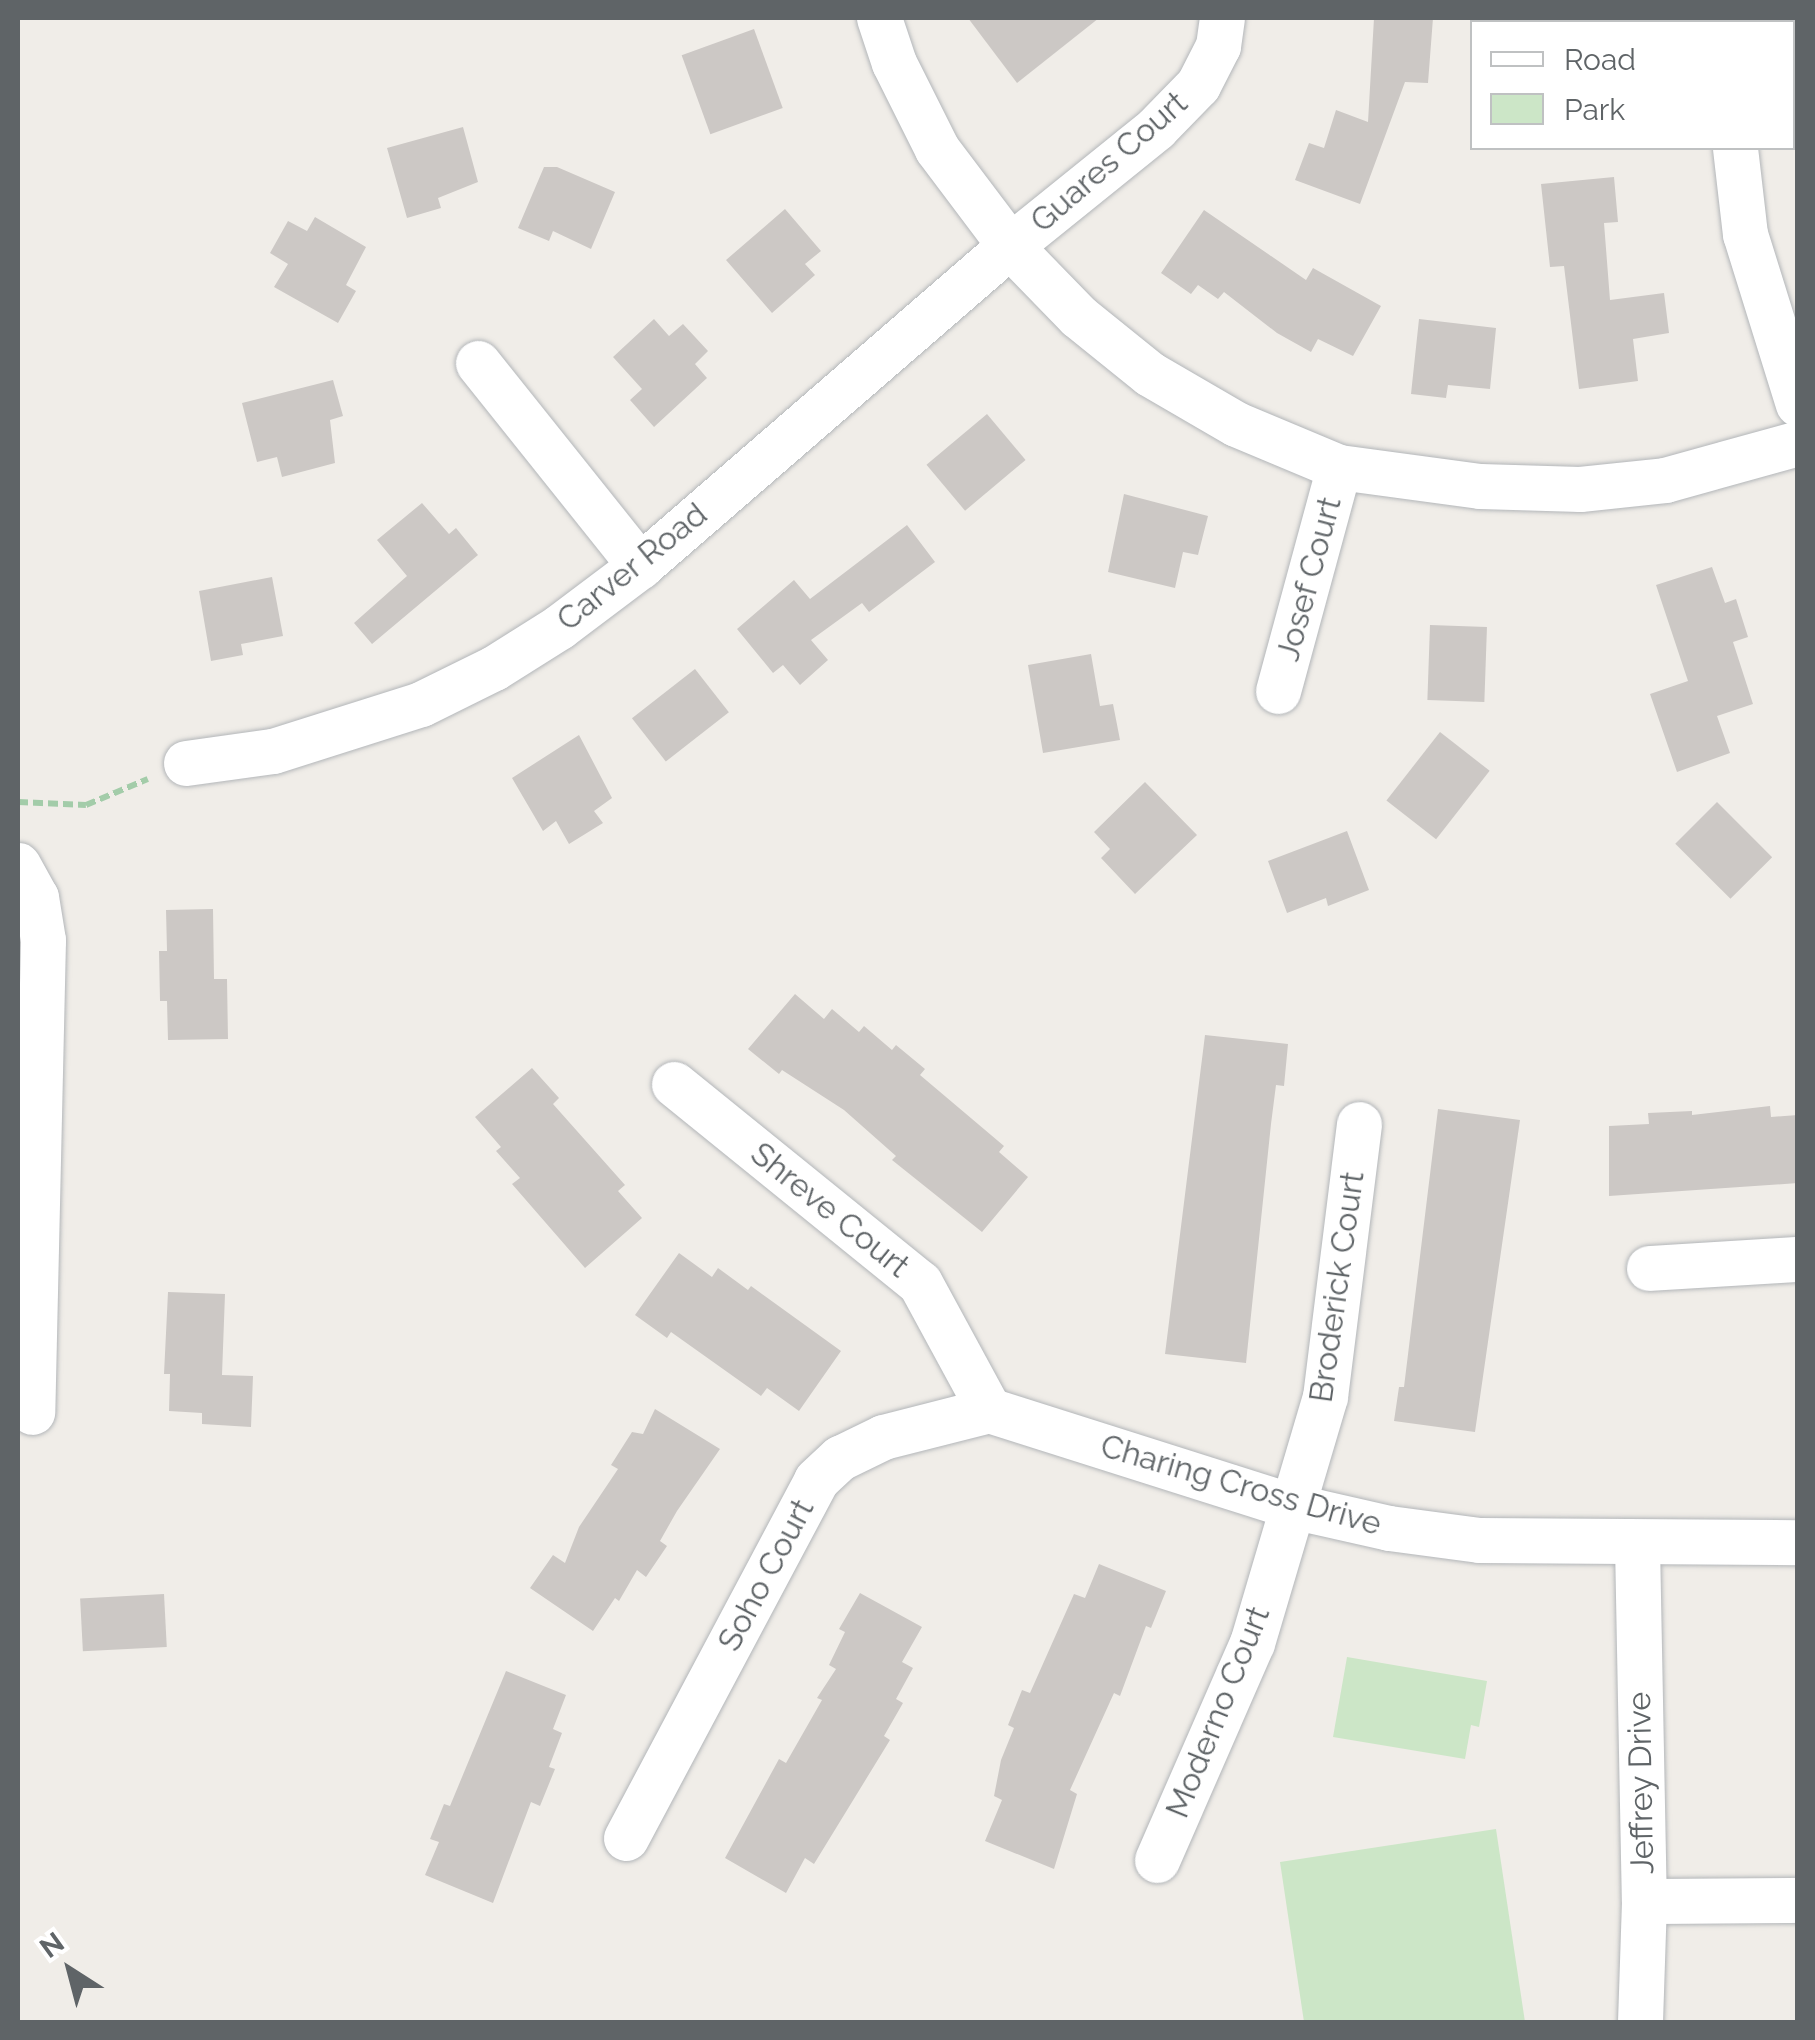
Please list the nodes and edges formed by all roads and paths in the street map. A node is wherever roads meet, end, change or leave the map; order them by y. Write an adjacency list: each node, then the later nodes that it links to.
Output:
1 (879, 18): 4 (street)
2 (1222, 18): 4 (street, Guares Court)
3 (1735, 150): 6 (street)
4 (1010, 246): 8 (street); 9 (street, Carver Road)
5 (478, 363): 9 (street)
6 (1798, 404)
7 (1798, 442): 8 (street)
8 (1339, 467): 10 (street, Josef Court)
9 (640, 566): 11 (street, Carver Road)
10 (1278, 691)
11 (186, 764): 12 (path)
12 (18, 802)
13 (18, 865): 19 (street)
14 (674, 1084): 18 (street, Shreve Court)
15 (1359, 1124): 20 (street, Broderick Court)
16 (1798, 1259): 17 (street)
17 (1648, 1268)
18 (989, 1410): 20 (street, Charing Cross Drive); 23 (street, Soho Court)
19 (32, 1412)
20 (1292, 1506): 22 (street, Charing Cross Drive); 24 (street, Moderno Court)
21 (1798, 1542): 22 (street, Charing Cross Drive)
22 (1637, 1544): 26 (street, Jeffrey Drive)
23 (626, 1838)
24 (1157, 1860)
25 (1798, 1900): 26 (street)
26 (1644, 1901): 27 (street, Jeffrey Drive)
27 (1640, 2022)

